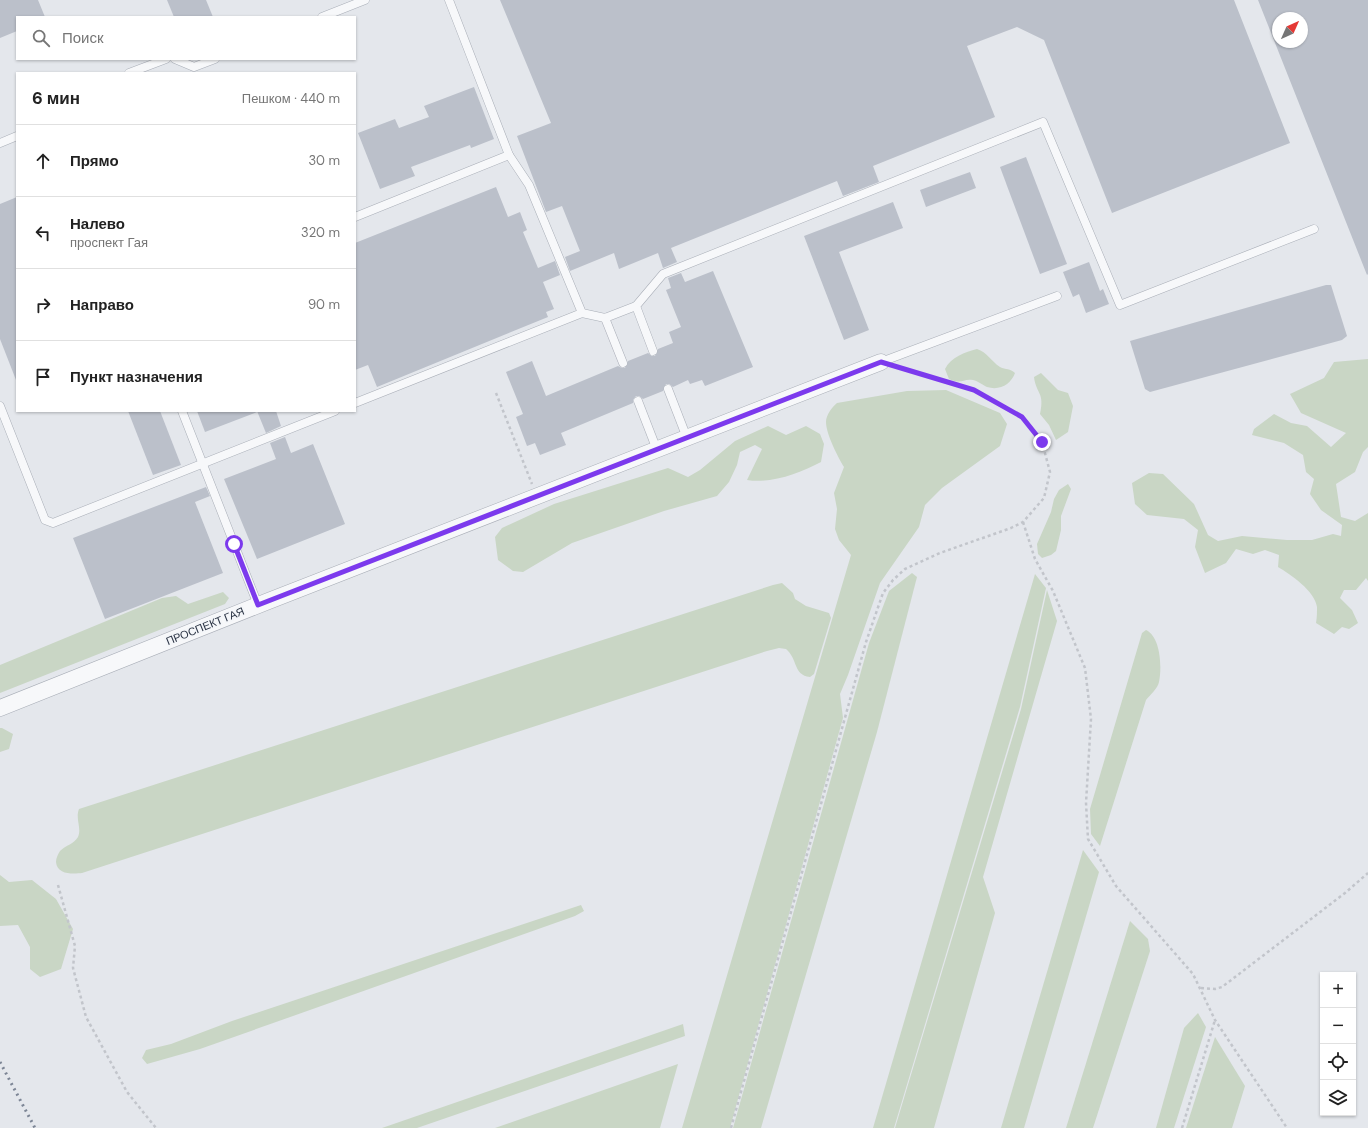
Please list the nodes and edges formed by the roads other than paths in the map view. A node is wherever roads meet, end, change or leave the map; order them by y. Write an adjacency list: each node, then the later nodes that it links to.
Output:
1 (365, 0): 3 (lane)
2 (449, 0): 10 (lane)
3 (325, 16)
4 (163, 60): 7 (lane)
5 (177, 60): 6 (lane)
6 (212, 60)
7 (132, 72)
8 (16, 136): 9 (lane)
9 (0, 143)
10 (509, 155): 11 (lane); 15 (lane)
11 (356, 217)
12 (1314, 229): 14 (lane)
13 (1057, 296): 18 (lane)
14 (636, 306): 16 (lane); 17 (lane)
15 (582, 313): 16 (lane); 22 (lane)
16 (605, 318): 19 (lane)
17 (653, 351)
18 (881, 362): 26 (street, ПРОСПЕКТ ГАЯ)
19 (623, 364)
20 (668, 389): 26 (lane)
21 (638, 401): 27 (lane)
22 (356, 403)
23 (0, 406): 28 (lane)
24 (182, 412): 28 (lane)
25 (332, 412): 28 (lane)
26 (687, 438): 27 (street, ПРОСПЕКТ ГАЯ)
27 (657, 450): 29 (street, ПРОСПЕКТ ГАЯ)
28 (202, 464): 29 (lane)
29 (258, 605): 30 (street, ПРОСПЕКТ ГАЯ)
30 (0, 708)

